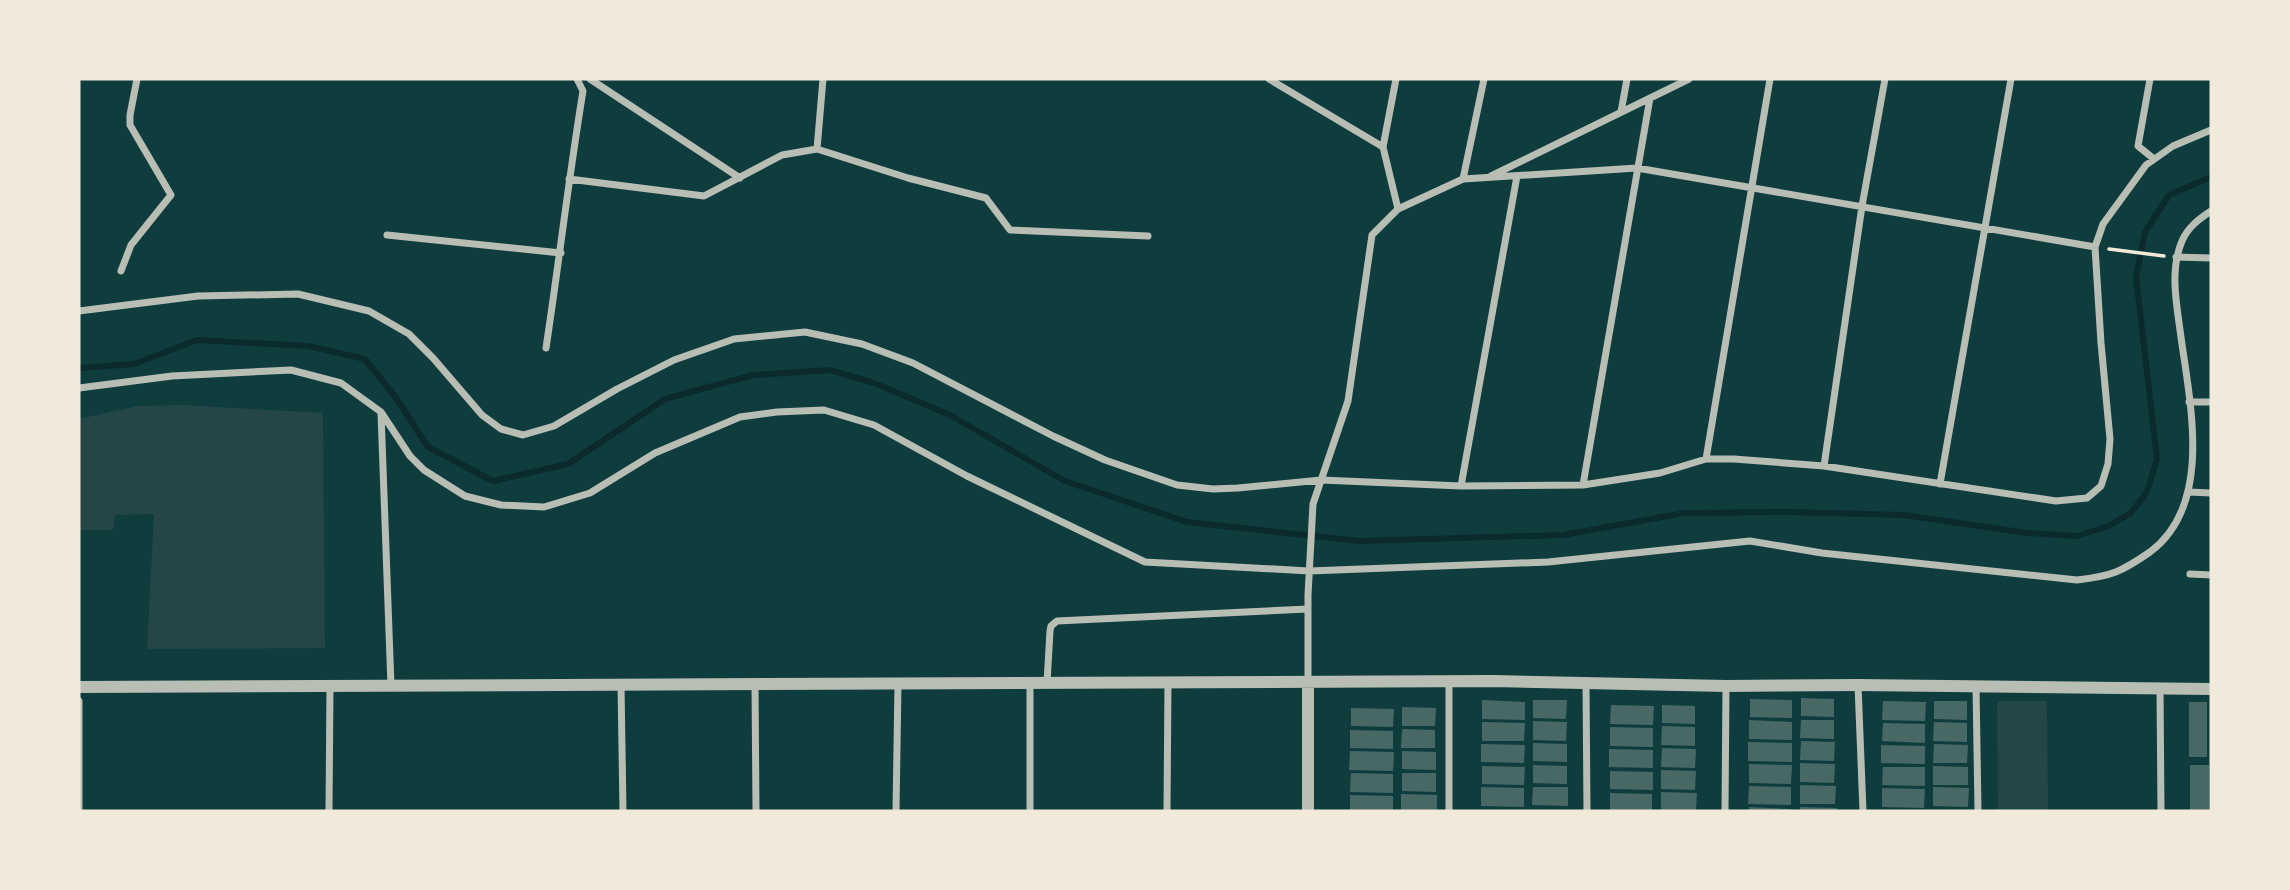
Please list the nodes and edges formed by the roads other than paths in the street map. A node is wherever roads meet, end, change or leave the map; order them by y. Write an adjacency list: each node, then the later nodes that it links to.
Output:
1 (137, 79): 37 (street)
2 (577, 79): 24 (street)
3 (590, 79): 22 (street)
4 (823, 79): 18 (street)
5 (1269, 79): 17 (street)
6 (1396, 79): 17 (street)
7 (1484, 79): 25 (street)
8 (1627, 79): 15 (street)
9 (1689, 79): 14 (street)
10 (1770, 79): 26 (street)
11 (1885, 79): 27 (street)
12 (2011, 79): 30 (street)
13 (2150, 79): 19 (street)
14 (1650, 98): 15 (street); 20 (street)
15 (1621, 112): 23 (street)
16 (2211, 130): 19 (street)
17 (1383, 147): 28 (street)
18 (817, 149): 22 (street); 32 (street)
19 (2154, 159): 33 (street)
20 (1637, 168): 21 (street); 26 (street); 48 (street)
21 (1517, 176): 23 (street); 49 (street)
22 (740, 178): 24 (street)
23 (1486, 178): 25 (street)
24 (569, 179): 34 (street)
25 (1463, 179): 28 (street)
26 (1751, 187): 27 (street); 44 (street)
27 (1862, 206): 30 (street); 45 (street)
28 (1398, 209): 46 (street)
29 (2211, 211): 35 (street)
30 (1984, 226): 33 (street); 47 (street)
31 (387, 235): 34 (street)
32 (1148, 236)
33 (2095, 247): 47 (street)
34 (561, 253): 39 (street)
35 (2173, 257): 36 (street); 41 (street)
36 (2211, 258)
37 (121, 271)
38 (79, 311): 46 (street)
39 (546, 348)
40 (79, 388): 43 (street)
41 (2189, 402): 42 (street); 50 (street)
42 (2211, 402)
43 (381, 412): 52 (street); 66 (street)
44 (1706, 459): 45 (street); 48 (street)
45 (1824, 466): 47 (street)
46 (1321, 480): 49 (street); 52 (street)
47 (1940, 484)
48 (1583, 485): 49 (street)
49 (1461, 486)
50 (2189, 492): 51 (street); 52 (street)
51 (2211, 492)
52 (1309, 571): 55 (street)
53 (2190, 574): 54 (street)
54 (2211, 575)
55 (1308, 609): 58 (street); 61 (street)
56 (1449, 681): 58 (street); 59 (street); 82 (street)
57 (1168, 682): 58 (street); 61 (street); 80 (street)
58 (1308, 682): 81 (street)
59 (1586, 682): 67 (street); 83 (street)
60 (1030, 683): 61 (street); 62 (street); 79 (street)
61 (1047, 683)
62 (898, 684): 64 (street); 78 (street)
63 (621, 685): 64 (street); 66 (street); 76 (street)
64 (755, 685): 77 (street)
65 (1858, 685): 67 (street); 68 (street); 85 (street)
66 (391, 686): 70 (street)
67 (1726, 686): 84 (street)
68 (1976, 686): 71 (street); 86 (street)
69 (79, 687): 70 (street)
70 (330, 687): 75 (street)
71 (2161, 688): 72 (street); 87 (street)
72 (2211, 688)
73 (79, 701): 74 (street)
74 (79, 811)
75 (329, 811)
76 (623, 811)
77 (756, 811)
78 (897, 811)
79 (1030, 811)
80 (1167, 811)
81 (1308, 811)
82 (1450, 811)
83 (1587, 811)
84 (1725, 811)
85 (1863, 811)
86 (1978, 811)
87 (2161, 811)

